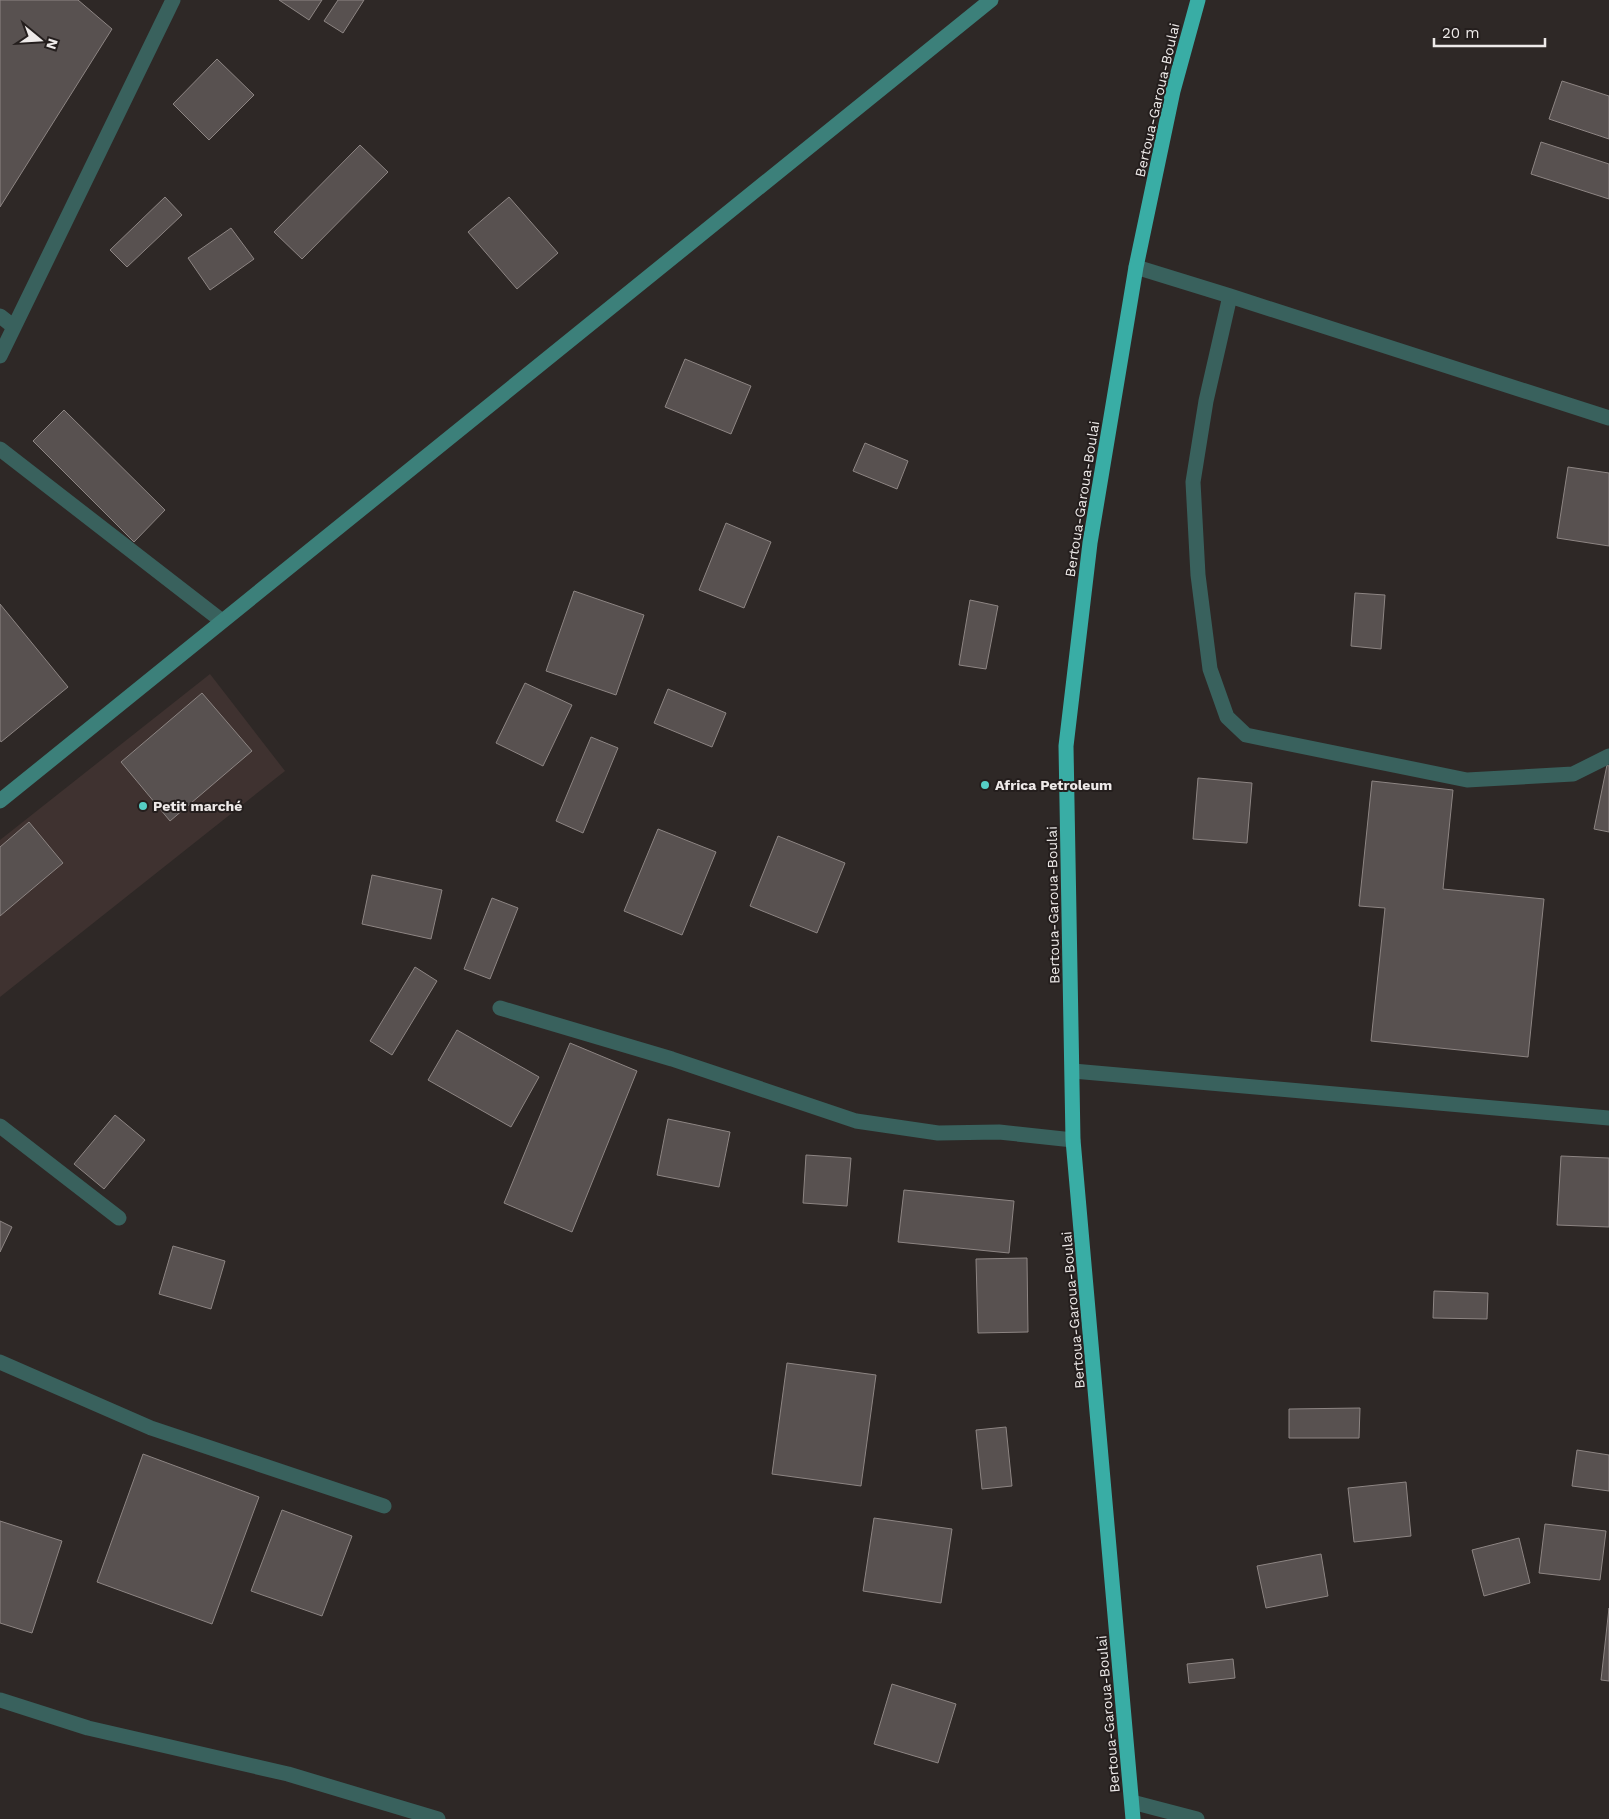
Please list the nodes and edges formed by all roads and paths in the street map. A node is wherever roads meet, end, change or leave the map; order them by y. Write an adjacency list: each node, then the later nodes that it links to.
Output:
1 (173, 0): 7 (street)
2 (991, 0): 11 (street)
3 (1198, 0): 4 (highway, Bertoua-Garoua-Boulai)
4 (1136, 267): 5 (street); 15 (highway, Bertoua-Garoua-Boulai)
5 (1230, 296): 9 (street); 12 (street)
6 (0, 316): 7 (street)
7 (14, 328): 8 (street)
8 (0, 356)
9 (1609, 418)
10 (0, 449): 11 (street)
11 (222, 621): 13 (street)
12 (1609, 756)
13 (0, 801)
14 (500, 1008): 18 (street)
15 (1073, 1071): 16 (street); 18 (highway, Bertoua-Garoua-Boulai)
16 (1609, 1118)
17 (0, 1126): 19 (street)
18 (1073, 1140): 23 (highway, Bertoua-Garoua-Boulai)
19 (119, 1218)
20 (0, 1362): 21 (street)
21 (384, 1506)
22 (0, 1700): 24 (street)
23 (1132, 1802): 25 (highway, Bertoua-Garoua-Boulai); 26 (street)
24 (438, 1819)
25 (1133, 1819)
26 (1198, 1819)

